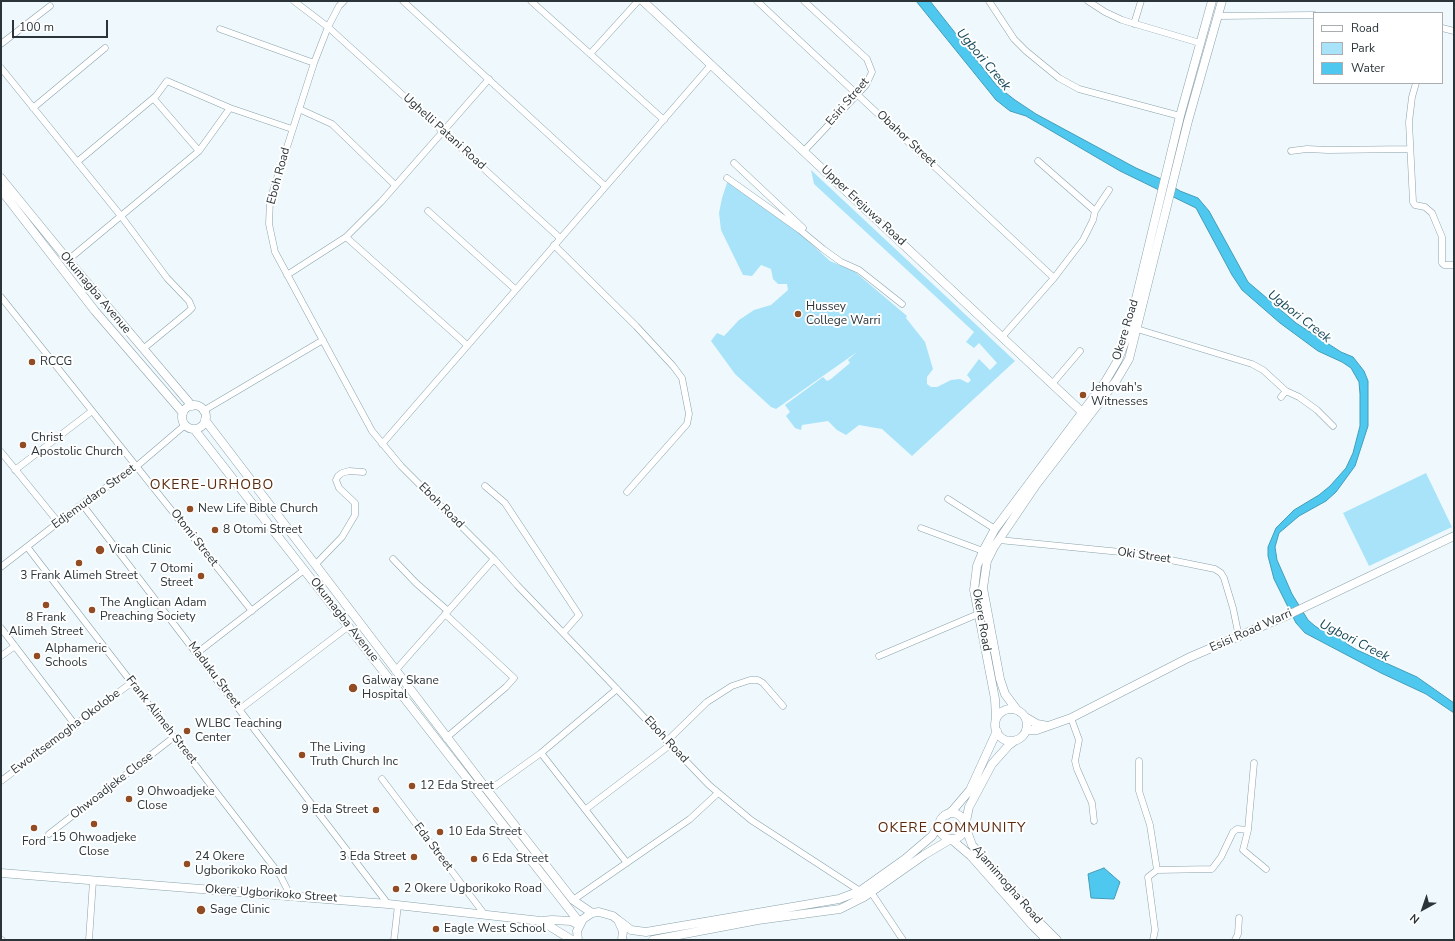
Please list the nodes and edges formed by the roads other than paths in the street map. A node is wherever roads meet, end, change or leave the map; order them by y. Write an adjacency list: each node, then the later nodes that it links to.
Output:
1 (294, 1): 18 (street, Ughelli Patani Road)
2 (344, 1): 18 (street, Eboh Road)
3 (403, 1): 29 (street)
4 (531, 1): 25 (street)
5 (638, 1): 25 (street)
6 (643, 1): 27 (main road, Upper Erejuwa Road)
7 (757, 1): 31 (street, Obahor Street)
8 (804, 1): 31 (street, Esiri Street)
9 (989, 1): 36 (street)
10 (1088, 1): 17 (street)
11 (1141, 1): 17 (street)
12 (1212, 1): 22 (main road, Okere Road)
13 (1222, 1): 16 (main road, Okere Road)
14 (50, 6): 23 (street)
15 (1313, 15): 16 (street)
16 (1218, 16): 67 (main road, Okere Road)
17 (1134, 24): 22 (street)
18 (328, 27): 26 (street, Eboh Road); 39 (street, Ughelli Patani Road)
19 (1443, 28): 21 (street)
20 (220, 29): 26 (street)
21 (1454, 31)
22 (1200, 43): 36 (main road, Okere Road)
23 (1, 44)
24 (105, 48): 33 (street)
25 (590, 54): 37 (street)
26 (314, 63): 35 (street, Eboh Road)
27 (711, 65): 37 (street); 42 (main road, Upper Erejuwa Road)
28 (1, 68): 33 (street)
29 (489, 79): 39 (street); 50 (street)
30 (1416, 84): 40 (street)
31 (858, 94): 42 (street, Esiri Street); 63 (street, Obahor Street)
32 (154, 99): 34 (street); 41 (street); 44 (street)
33 (33, 108): 44 (street)
34 (230, 108): 38 (street); 41 (street)
35 (299, 109): 38 (street, Eboh Road); 49 (street)
36 (1180, 116): 79 (main road, Okere Road)
37 (664, 120): 50 (street)
38 (292, 129): 62 (street, Eboh Road)
39 (442, 130): 49 (street); 57 (street, Ughelli Patani Road)
40 (1409, 149): 43 (street); 61 (street)
41 (199, 151): 55 (street)
42 (804, 151): 68 (main road, Upper Erejuwa Road)
43 (1291, 151)
44 (77, 162): 55 (street)
45 (1038, 162): 54 (street)
46 (734, 163): 59 (street)
47 (1, 178): 60 (main road, Okumagba Avenue)
48 (727, 178): 59 (street)
49 (394, 185): 56 (street)
50 (605, 186): 57 (street)
51 (1, 190): 80 (main road, Okumagba Avenue)
52 (1109, 190): 54 (street)
53 (428, 211): 64 (street)
54 (1095, 211): 63 (street)
55 (121, 216): 60 (street); 71 (street)
56 (346, 237): 62 (street); 70 (street)
57 (560, 238): 58 (street)
58 (554, 245): 64 (street); 91 (street)
59 (832, 255): 66 (street)
60 (68, 260): 71 (main road, Okumagba Avenue)
61 (1454, 265)
62 (287, 275): 69 (street, Eboh Road)
63 (1054, 278): 68 (street)
64 (515, 289): 70 (street)
65 (1, 297): 77 (street, Otomi Street)
66 (902, 304)
67 (1137, 329): 74 (street); 98 (main road, Okere Road)
68 (1002, 337): 73 (main road, Upper Erejuwa Road)
69 (323, 340): 78 (street); 85 (street, Eboh Road)
70 (467, 345): 85 (street)
71 (143, 350): 76 (main road, Okumagba Avenue)
72 (1080, 351): 73 (street)
73 (1052, 384): 79 (main road, Upper Erejuwa Road)
74 (1286, 391): 75 (street); 83 (street)
75 (1281, 397)
76 (192, 406): 78 (main road); 80 (main road)
77 (92, 411): 87 (street, Otomi Street); 88 (street)
78 (204, 411): 81 (main road)
79 (1081, 411): 96 (main road, Okere Road)
80 (183, 413): 82 (main road)
81 (205, 420): 84 (main road); 103 (main road, Okumagba Avenue)
82 (185, 425): 84 (main road); 87 (street, Edjemudaro Street)
83 (1333, 426)
84 (194, 429): 105 (main road, Okumagba Avenue)
85 (382, 444): 102 (street, Eboh Road)
86 (1, 452): 88 (street)
87 (136, 466): 93 (street, Edjemudaro Street); 106 (street, Otomi Street)
88 (15, 470): 94 (street)
89 (363, 472): 103 (street)
90 (485, 486): 111 (street)
91 (627, 492)
92 (948, 499): 96 (street)
93 (82, 504): 94 (street, Edjemudaro Street); 114 (street, Maduku Street)
94 (58, 522): 99 (street, Edjemudaro Street)
95 (922, 528): 100 (street)
96 (995, 529): 100 (main road, Okere Road)
97 (1454, 536): 112 (main road, Esisi Road Warri)
98 (999, 540): 112 (street, Oki Street); 122 (main road, Okere Road)
99 (28, 548): 104 (street, Edjemudaro Street); 118 (street, Frank Alimeh Street)
100 (983, 551): 108 (main road, Okere Road)
101 (394, 559): 107 (street)
102 (494, 559): 107 (street); 111 (street, Eboh Road)
103 (316, 564): 117 (main road, Okumagba Avenue)
104 (2, 565)
105 (304, 570): 106 (street); 109 (main road, Okumagba Avenue)
106 (252, 611): 114 (street)
107 (447, 612): 117 (street); 131 (street)
108 (978, 614): 116 (street); 125 (main road, Okere Road)
109 (349, 626): 121 (street); 165 (main road, Okumagba Avenue)
110 (1, 628): 113 (street)
111 (564, 632): 119 (street, Eboh Road)
112 (1239, 637): 124 (main road, Esisi Road Warri)
113 (15, 646): 115 (street); 126 (street)
114 (197, 653): 121 (street, Maduku Street)
115 (1, 656)
116 (879, 656)
117 (395, 670): 131 (main road, Okumagba Avenue)
118 (131, 683): 126 (street, Eworitsemogha Okolobe); 130 (street, Frank Alimeh Street)
119 (617, 689): 133 (street, Eboh Road); 134 (street)
120 (783, 706): 133 (street)
121 (240, 708): 158 (street, Maduku Street)
122 (1017, 710): 123 (main road); 125 (main road)
123 (1025, 717): 127 (main road); 128 (main road)
124 (1071, 718): 127 (main road, Esisi Road Warri); 143 (street)
125 (996, 719): 129 (main road)
126 (76, 726): 138 (street, Eworitsemogha Okolobe)
127 (1049, 726): 128 (main road, Esisi Road Warri)
128 (1026, 730): 132 (main road)
129 (997, 731): 132 (main road); 142 (main road)
130 (174, 737): 147 (street, Ohwoadjeke Close); 156 (street, Frank Alimeh Street)
131 (446, 738): 139 (main road, Okumagba Avenue)
132 (1016, 740): 145 (main road)
133 (668, 743): 140 (street, Eboh Road); 141 (street)
134 (541, 753): 139 (street); 141 (street)
135 (1139, 761): 151 (street)
136 (1254, 763): 146 (street)
137 (382, 779): 161 (street, Eda Street)
138 (1, 781)
139 (488, 791): 157 (main road, Okumagba Avenue)
140 (718, 793): 149 (street); 154 (street, Eboh Road)
141 (586, 809): 149 (street)
142 (947, 815): 144 (main road); 145 (main road)
143 (1094, 821)
144 (940, 823): 148 (main road); 154 (main road)
145 (965, 826): 148 (main road); 174 (main road, Ajamimogha Road)
146 (1248, 830): 150 (street); 151 (street)
147 (49, 834)
148 (951, 839): 155 (main road); 173 (main road, Ajamimogha Road)
149 (627, 863): 157 (street)
150 (1266, 869)
151 (1157, 870): 175 (street)
152 (1, 873): 153 (main road, Okere Ugborikoko Street)
153 (94, 881): 156 (main road, Okere Ugborikoko Street); 166 (street)
154 (860, 891): 163 (main road)
155 (871, 892): 171 (main road); 172 (street)
156 (290, 895): 158 (main road, Okere Ugborikoko Street)
157 (573, 900): 160 (main road, Okumagba Avenue)
158 (388, 904): 159 (main road, Okere Ugborikoko Street)
159 (398, 905): 161 (main road, Okere Ugborikoko Street); 167 (street)
160 (592, 913): 163 (main road); 165 (main road)
161 (485, 915): 164 (main road, Okere Ugborikoko Street)
162 (1239, 918): 176 (street)
163 (618, 920): 170 (main road)
164 (540, 922): 165 (main road); 168 (main road)
165 (579, 924): 169 (main road)
166 (89, 940)
167 (394, 940)
168 (572, 940)
169 (578, 940)
170 (622, 940)
171 (653, 940)
172 (903, 940)
173 (1047, 940)
174 (1057, 940)
175 (1153, 940)
176 (1234, 940)

